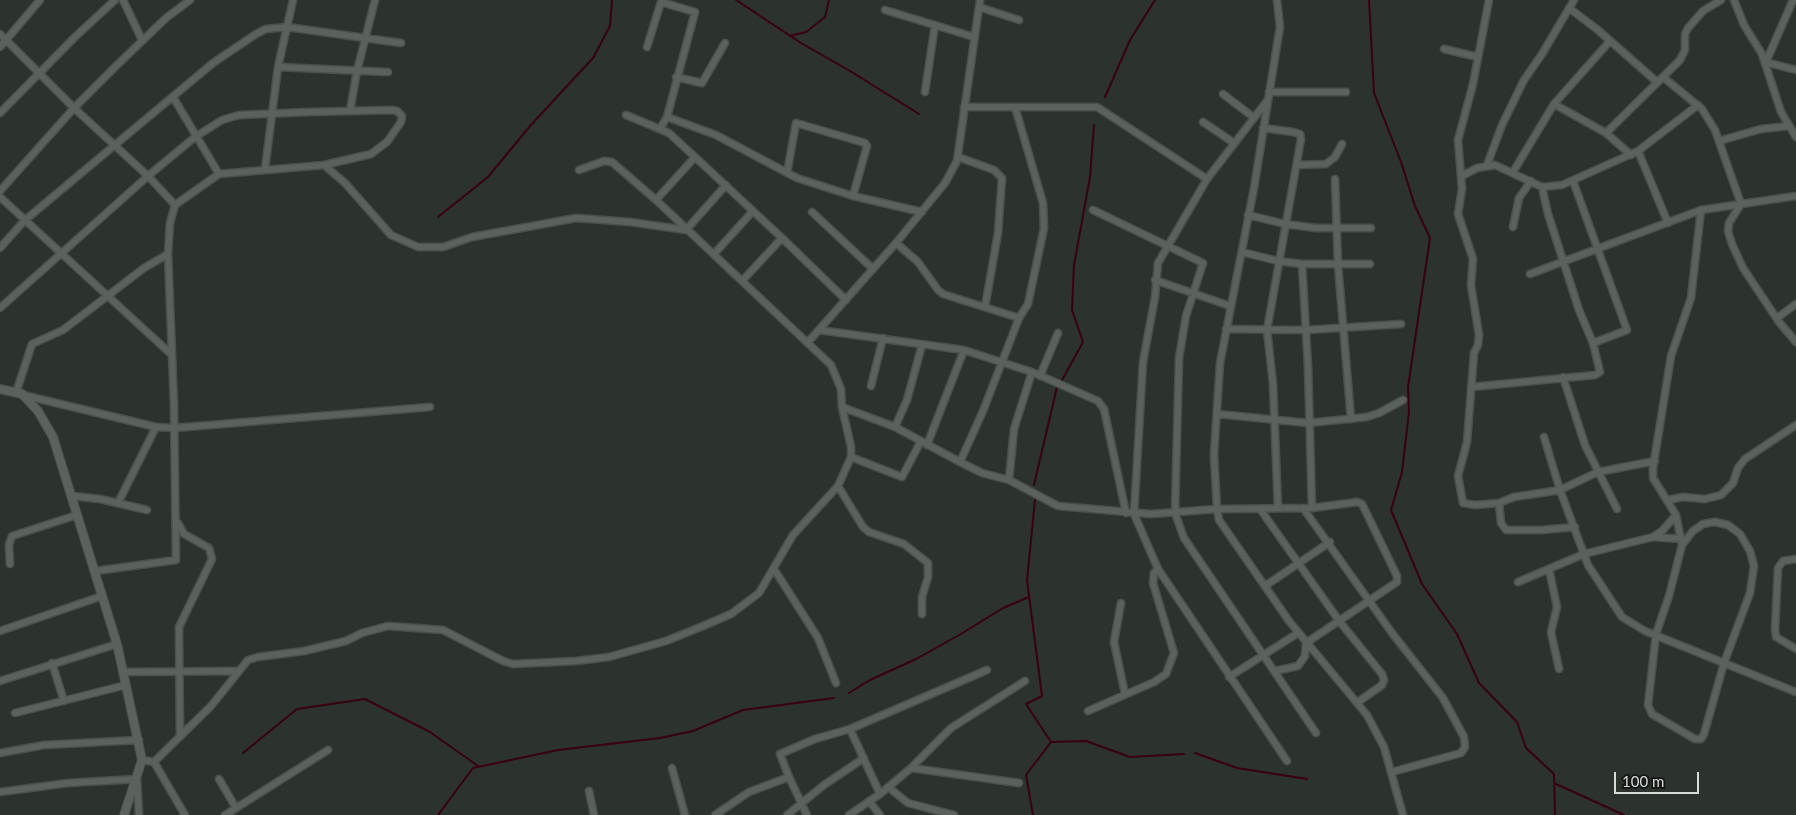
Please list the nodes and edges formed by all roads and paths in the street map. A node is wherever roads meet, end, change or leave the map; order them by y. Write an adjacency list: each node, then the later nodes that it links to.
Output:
1 (40, 0): 22 (street)
2 (115, 0): 36 (street)
3 (123, 0): 23 (street)
4 (190, 0): 23 (street)
5 (293, 0): 18 (street)
6 (375, 0): 21 (street)
7 (1277, 0): 41 (street)
8 (1489, 0): 30 (street)
9 (1574, 0): 14 (street)
10 (1721, 0): 37 (street)
11 (1734, 0): 31 (street)
12 (1793, 0): 31 (street)
13 (979, 3): 16 (street); 20 (street)
14 (1569, 8): 24 (street); 73 (street)
15 (885, 10): 17 (street)
16 (1019, 20)
17 (935, 25): 20 (street); 40 (street)
18 (287, 27): 21 (street); 32 (street); 44 (street)
19 (0, 34): 22 (street)
20 (974, 37): 48 (street)
21 (365, 38): 25 (street); 33 (street)
22 (6, 40): 27 (street); 36 (street)
23 (142, 40): 50 (street)
24 (1610, 41): 39 (street); 46 (street)
25 (401, 43)
26 (725, 43): 38 (street)
27 (0, 47)
28 (647, 47): 38 (street)
29 (1444, 49): 30 (street)
30 (1478, 57): 80 (street)
31 (1765, 62): 34 (street); 61 (street)
32 (278, 67): 33 (street); 53 (street)
33 (357, 70): 35 (street); 51 (street)
34 (1796, 70)
35 (388, 72)
36 (38, 74): 50 (street); 52 (street)
37 (1663, 76): 39 (street); 47 (street)
38 (676, 78): 55 (street)
39 (1657, 82): 60 (street)
40 (925, 92)
41 (1270, 92): 42 (street); 45 (street)
42 (1346, 92)
43 (1223, 94): 56 (street)
44 (173, 96): 62 (street); 66 (street)
45 (1267, 100): 56 (street); 58 (street)
46 (1554, 104): 60 (street); 76 (street)
47 (1698, 105): 64 (street); 67 (street)
48 (964, 107): 49 (street); 70 (street)
49 (1015, 107): 81 (street); 132 (street)
50 (74, 108): 66 (street); 87 (street)
51 (350, 111): 53 (street); 71 (street)
52 (0, 113)
53 (271, 113): 62 (street); 74 (street)
54 (626, 114): 59 (street)
55 (667, 117): 59 (street); 77 (street)
56 (1253, 117): 63 (street)
57 (1203, 122): 63 (street)
58 (1263, 128): 72 (street); 99 (street)
59 (660, 129): 69 (street)
60 (1606, 133): 68 (street)
61 (1794, 133): 64 (street)
62 (195, 137): 78 (street); 79 (street)
63 (1234, 142): 81 (street)
64 (1719, 142): 92 (street)
65 (1342, 144): 72 (street)
66 (115, 145): 79 (street); 100 (street)
67 (1638, 151): 68 (street); 101 (street)
68 (1631, 155): 84 (street)
69 (696, 157): 85 (street); 91 (street)
70 (958, 157): 98 (street); 130 (street)
71 (324, 165): 74 (street); 105 (street)
72 (1297, 165): 102 (street)
73 (1487, 165): 76 (street); 80 (street)
74 (266, 169): 78 (street)
75 (579, 170): 91 (street)
76 (1513, 172): 83 (street)
77 (787, 173): 88 (street); 88 (street)
78 (219, 174): 93 (street)
79 (148, 176): 93 (street); 112 (street)
80 (1462, 176): 153 (street)
81 (1207, 179): 109 (street)
82 (1335, 179): 106 (street)
83 (1531, 181): 86 (street); 103 (street)
84 (1573, 181): 86 (street); 111 (street)
85 (726, 186): 96 (street); 105 (street)
86 (1542, 186): 117 (street)
87 (0, 191)
88 (852, 196): 98 (street)
89 (1796, 196): 92 (street)
90 (0, 197): 100 (street)
91 (656, 200): 105 (street)
92 (1741, 204): 95 (street); 133 (street)
93 (175, 205): 114 (street)
94 (1093, 210): 109 (street)
95 (1701, 210): 101 (street); 170 (street)
96 (753, 211): 107 (street); 115 (street)
97 (812, 212): 121 (street)
98 (922, 212): 108 (street)
99 (1248, 215): 102 (street); 113 (street)
100 (24, 221): 110 (street); 112 (street)
101 (1668, 223): 111 (street)
102 (1285, 224): 106 (street); 116 (street)
103 (1513, 227)
104 (1371, 228): 106 (street)
105 (686, 230): 115 (street)
106 (1337, 230): 120 (street)
107 (782, 238): 124 (street); 127 (street)
108 (896, 243): 121 (street); 130 (street)
109 (1168, 247): 123 (street); 125 (street)
110 (0, 248)
111 (1598, 250): 117 (street); 144 (street)
112 (60, 252): 126 (street); 131 (street)
113 (1242, 252): 116 (street); 129 (street)
114 (168, 254): 126 (street); 147 (street)
115 (714, 254): 124 (street)
116 (1278, 261): 118 (street); 138 (street)
117 (1564, 261): 122 (street); 144 (street)
118 (1302, 264): 120 (street); 139 (street)
119 (1370, 264): 120 (street)
120 (1338, 265): 135 (street)
121 (873, 269): 127 (street)
122 (1530, 274)
123 (1155, 280): 125 (street); 189 (street)
124 (742, 281): 142 (street)
125 (1193, 294): 129 (street); 188 (street)
126 (108, 295): 147 (street); 155 (street)
127 (846, 300): 137 (street)
128 (1796, 304): 133 (street)
129 (1230, 306): 136 (street)
130 (985, 307): 132 (street)
131 (0, 308)
132 (1019, 318): 148 (street)
133 (1777, 318): 143 (street)
134 (1401, 324): 135 (street)
135 (1344, 327): 139 (street); 161 (street)
136 (1226, 329): 138 (street); 159 (street)
137 (819, 330): 141 (street); 142 (street)
138 (1267, 330): 139 (street); 160 (street)
139 (1306, 330): 162 (street)
140 (1058, 334): 150 (street)
141 (883, 338): 145 (street); 152 (street)
142 (808, 342): 158 (street)
143 (1796, 342)
144 (1593, 343): 151 (street)
145 (922, 345): 146 (street); 165 (street)
146 (964, 350): 148 (street); 168 (street)
147 (172, 355): 166 (street)
148 (1002, 362): 149 (street); 171 (street)
149 (1032, 372): 150 (street); 173 (street)
150 (1040, 376): 187 (street)
151 (1563, 377): 153 (street); 172 (street)
152 (871, 386)
153 (1471, 387): 179 (street)
154 (0, 389): 155 (street)
155 (19, 394): 164 (street); 176 (street)
156 (1403, 400): 161 (street)
157 (430, 407): 166 (street)
158 (842, 407): 165 (street); 169 (street)
159 (1217, 414): 160 (street); 186 (street)
160 (1273, 418): 162 (street); 181 (street)
161 (1351, 419): 162 (street)
162 (1308, 422): 183 (street)
163 (1796, 425): 177 (street)
164 (156, 427): 166 (street); 178 (street)
165 (895, 427): 168 (street)
166 (174, 428): 192 (street)
167 (1544, 437): 175 (street)
168 (924, 443): 169 (street); 171 (street)
169 (851, 456): 174 (street)
170 (1655, 461): 172 (street); 177 (street)
171 (960, 462): 173 (street)
172 (1598, 472): 175 (street); 184 (street)
173 (1009, 480): 187 (street)
174 (838, 486): 201 (street); 210 (street)
175 (1560, 490): 179 (street); 193 (street)
176 (72, 496): 178 (street); 190 (street)
177 (1668, 500): 191 (street)
178 (118, 503): 185 (street)
179 (1499, 503): 193 (street)
180 (1260, 508): 181 (street); 186 (street); 200 (street)
181 (1278, 508): 182 (street)
182 (1303, 508): 183 (street); 195 (street)
183 (1312, 508): 208 (street)
184 (1617, 509)
185 (148, 510)
186 (1217, 510): 188 (street); 206 (street)
187 (1126, 513): 189 (street)
188 (1175, 513): 189 (street); 218 (street)
189 (1134, 514): 202 (street)
190 (77, 515): 199 (street); 204 (street)
191 (1676, 515): 194 (street); 196 (street)
192 (177, 517): 204 (street); 226 (street)
193 (1576, 527): 197 (street)
194 (1653, 537): 196 (street); 197 (street)
195 (1330, 542): 200 (street); 208 (street)
196 (1682, 542): 214 (street); 219 (street)
197 (1584, 554): 203 (street); 214 (street)
198 (1796, 559): 217 (street)
199 (10, 564)
200 (1297, 564): 206 (street); 211 (street)
201 (774, 569): 223 (street); 230 (street)
202 (1158, 569): 227 (street); 233 (street)
203 (1549, 569): 205 (street); 221 (street)
204 (95, 571): 207 (street)
205 (1518, 582)
206 (1265, 586): 213 (street)
207 (102, 596): 212 (street); 216 (street)
208 (1369, 601): 211 (street); 250 (street)
209 (1121, 603): 233 (street)
210 (922, 614)
211 (1340, 622): 215 (street); 235 (street)
212 (0, 631)
213 (1298, 632): 215 (street); 218 (street)
214 (1656, 634): 219 (street); 219 (street)
215 (1306, 643): 224 (street); 235 (street)
216 (117, 644): 220 (street); 225 (street)
217 (1796, 649)
218 (1262, 655): 224 (street); 227 (street)
219 (1724, 663): 232 (street)
220 (52, 664): 228 (street); 234 (street)
221 (1559, 669)
222 (987, 670): 238 (street)
223 (237, 671): 226 (street); 240 (street)
224 (1275, 671): 239 (street)
225 (123, 672): 226 (street); 231 (street)
226 (179, 673): 240 (street)
227 (1230, 677): 246 (street)
228 (0, 681)
229 (1025, 681): 249 (street)
230 (836, 683)
231 (126, 685): 234 (street); 241 (street)
232 (1796, 692)
233 (1125, 694): 236 (street)
234 (64, 701): 237 (street)
235 (1358, 702): 250 (street)
236 (1088, 711)
237 (15, 713)
238 (850, 729): 244 (street); 251 (street)
239 (1316, 733)
240 (180, 736): 247 (street)
241 (139, 740): 243 (street); 245 (street)
242 (328, 750): 261 (street)
243 (0, 753)
244 (864, 758): 258 (street); 260 (street)
245 (142, 760): 247 (street); 252 (street)
246 (1286, 761)
247 (154, 762): 264 (street)
248 (672, 768): 267 (street)
249 (911, 768): 254 (street); 255 (street)
250 (1392, 772): 274 (street)
251 (789, 778): 260 (street); 268 (street)
252 (137, 779): 256 (street); 262 (street); 263 (street)
253 (219, 780): 261 (street)
254 (1020, 783)
255 (888, 788): 258 (street); 273 (street)
256 (0, 792)
257 (589, 792): 266 (street)
258 (880, 794): 259 (street)
259 (869, 801): 271 (street); 272 (street)
260 (801, 804): 269 (street); 270 (street)
261 (236, 808): 265 (street)
262 (124, 815)
263 (139, 815)
264 (185, 815)
265 (225, 815)
266 (594, 815)
267 (685, 815)
268 (715, 815)
269 (787, 815)
270 (807, 815)
271 (849, 815)
272 (880, 815)
273 (954, 815)
274 (1403, 815)

